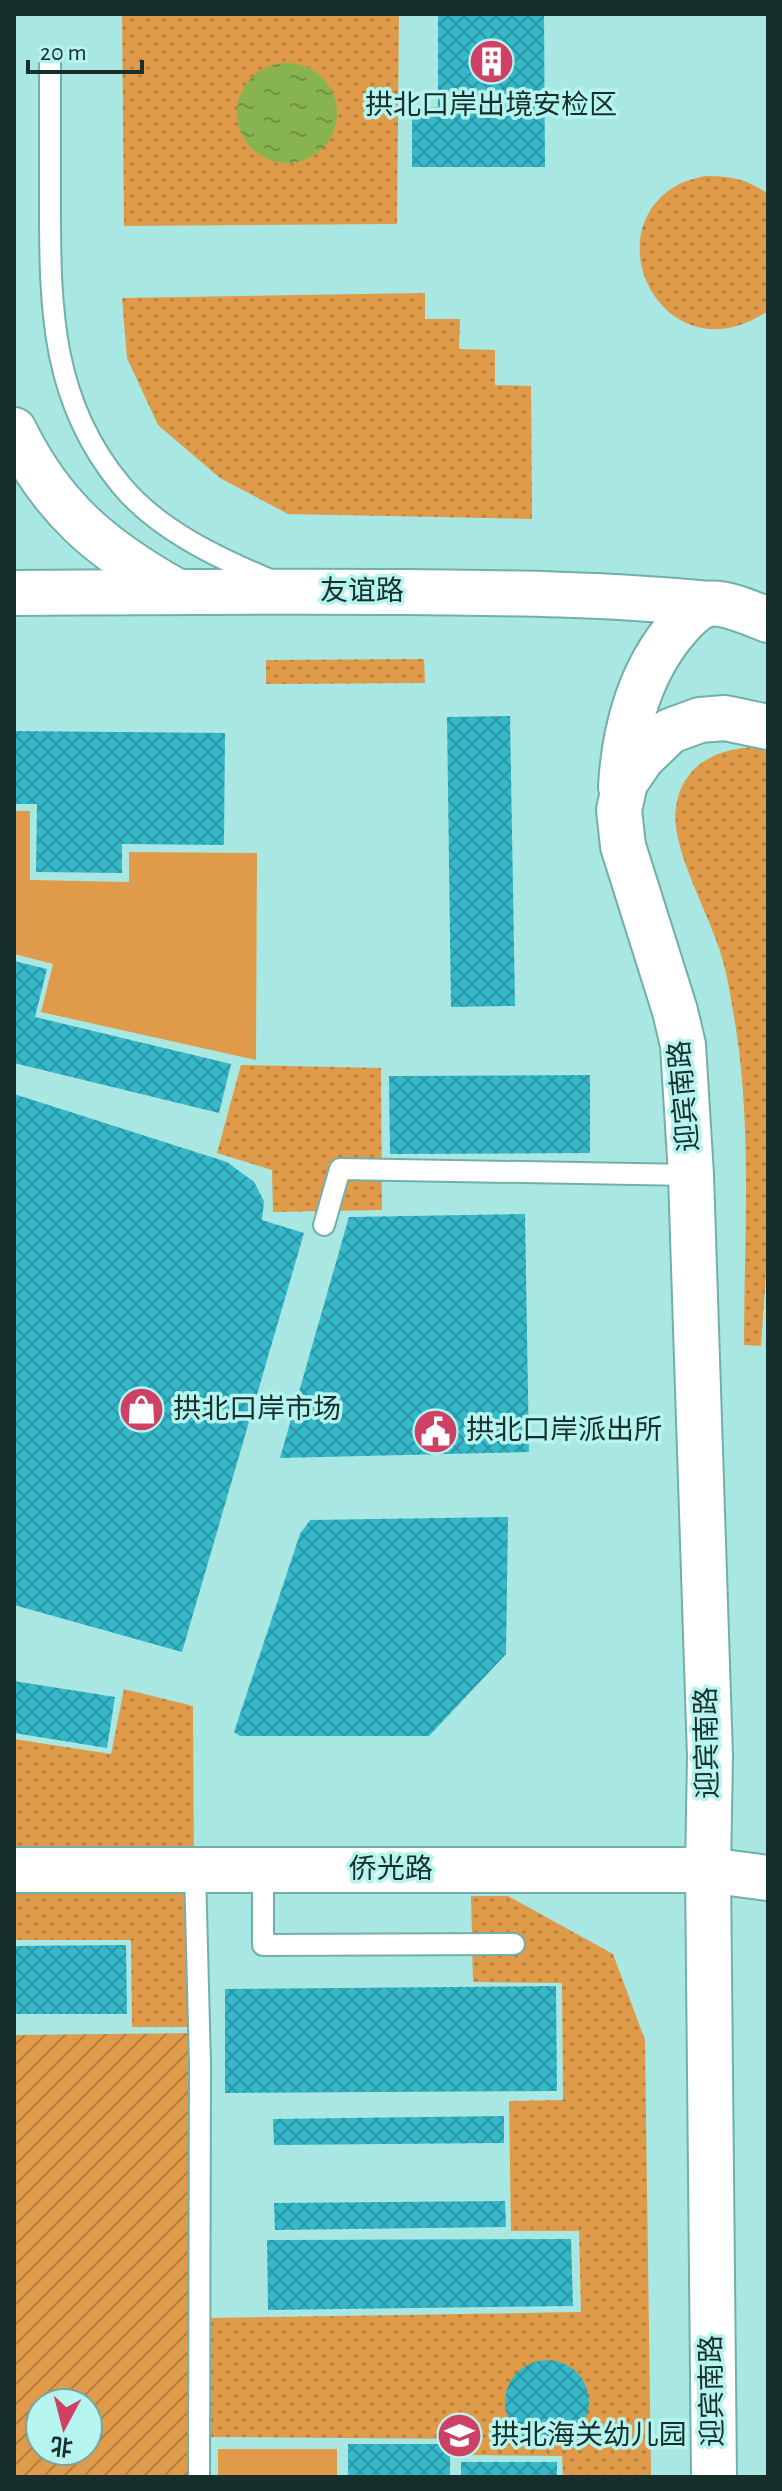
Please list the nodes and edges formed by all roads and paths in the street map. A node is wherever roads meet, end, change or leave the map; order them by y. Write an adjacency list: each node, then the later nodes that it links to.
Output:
1 (50, 62): 3 (lane)
2 (14, 430): 4 (main road)
3 (297, 591): 4 (main road, 友谊路); 6 (main road, 友谊路)
4 (178, 592): 5 (main road, 友谊路)
5 (14, 593)
6 (709, 604): 7 (main road, 友谊路); 9 (main road, 迎宾南路)
7 (768, 620)
8 (768, 727): 9 (main road)
9 (622, 797): 10 (main road, 迎宾南路)
10 (691, 1175): 11 (lane); 15 (main road, 迎宾南路)
11 (324, 1225)
12 (14, 1870): 13 (main road, 侨光路)
13 (195, 1870): 14 (main road, 侨光路); 18 (lane)
14 (263, 1870): 15 (main road, 侨光路); 17 (lane)
15 (708, 1870): 16 (main road, 侨光路); 19 (main road, 迎宾南路)
16 (768, 1878)
17 (514, 1944)
18 (199, 2477)
19 (714, 2477)

